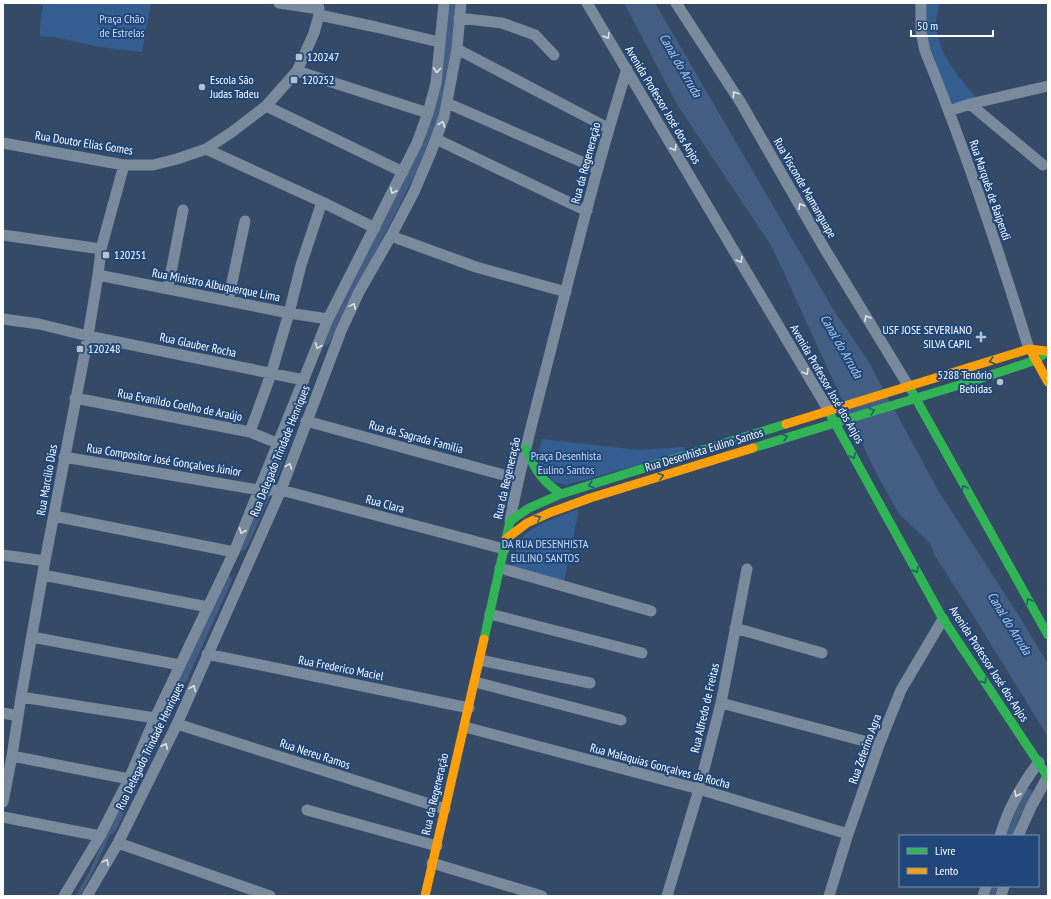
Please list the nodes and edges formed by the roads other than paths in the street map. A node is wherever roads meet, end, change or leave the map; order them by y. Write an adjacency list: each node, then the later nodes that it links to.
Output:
1 (279, 3): 7 (street)
2 (444, 3): 9 (street, Rua Delegado Trindade Henriques)
3 (461, 3): 8 (street, Rua Delegado Trindade Henriques)
4 (587, 3): 12 (street, Avenida Professor José dos Anjos, one-way to 12)
5 (676, 3): 50 (street, Rua Visconde Mamanguape, one-way to 5)
6 (921, 3): 18 (street, Rua Marquês de Baipendi)
7 (319, 9): 9 (street); 13 (street, Rua Doutor Elias Gomes)
8 (459, 18): 10 (street, Rua Delegado Trindade Henriques); 11 (street)
9 (439, 42): 19 (street, Rua Delegado Trindade Henriques, one-way to 19)
10 (457, 49): 15 (street, Rua Delegado Trindade Henriques); 20 (street)
11 (554, 56)
12 (627, 69): 20 (street, Rua da Regeneração); 53 (street, Avenida Professor José dos Anjos, one-way to 53)
13 (297, 71): 17 (street, Rua Doutor Elias Gomes); 19 (street)
14 (1048, 86): 16 (street)
15 (447, 103): 21 (street, Rua Delegado Trindade Henriques, one-way to 15); 26 (street)
16 (970, 104): 18 (street); 25 (street)
17 (266, 106): 23 (street, Rua Doutor Elias Gomes); 27 (street)
18 (949, 111): 44 (street, Rua Marquês de Baipendi)
19 (428, 113): 27 (street, Rua Delegado Trindade Henriques)
20 (608, 128): 26 (street, Rua da Regeneração)
21 (436, 139): 30 (street); 34 (street, Rua Delegado Trindade Henriques)
22 (3, 143): 24 (street, Rua Doutor Elias Gomes)
23 (206, 149): 24 (street, Rua Doutor Elias Gomes); 28 (street)
24 (124, 165): 35 (street, Rua Marcílio Dias)
25 (1043, 165)
26 (598, 169): 30 (street, Rua da Regeneração)
27 (403, 172): 32 (street, Rua Delegado Trindade Henriques, one-way to 32)
28 (322, 202): 32 (street); 40 (street)
29 (183, 210): 37 (street)
30 (587, 211): 38 (street, Rua da Regeneração)
31 (245, 221): 39 (street)
32 (375, 228): 42 (street, Rua Delegado Trindade Henriques)
33 (3, 235): 35 (street)
34 (391, 236): 38 (street); 54 (street, Rua Delegado Trindade Henriques, one-way to 34)
35 (101, 249): 36 (street, Rua Marcílio Dias)
36 (98, 275): 37 (street, Rua Ministro Albuquerque Lima); 43 (street, Rua Marcílio Dias)
37 (168, 288): 39 (street, Rua Ministro Albuquerque Lima)
38 (566, 292): 58 (street, Rua da Regeneração)
39 (228, 301): 40 (street, Rua Ministro Albuquerque Lima)
40 (290, 313): 42 (street, Rua Ministro Albuquerque Lima); 47 (street)
41 (3, 319): 43 (street, Rua Glauber Rocha)
42 (328, 319): 48 (street, Rua Delegado Trindade Henriques, one-way to 48)
43 (88, 336): 47 (street, Rua Glauber Rocha); 51 (street, Rua Marcílio Dias)
44 (1029, 349): 45 (main road); 46 (main road, Rua Marquês de Baipendi); 50 (main road, Rua Desenhista Eulino Santos, one-way to 50)
45 (1047, 351): 46 (main road)
46 (1036, 360): 49 (main road, Rua Marquês de Baipendi); 52 (main road, Rua Desenhista Eulino Santos)
47 (271, 374): 48 (street, Rua Glauber Rocha); 56 (street)
48 (304, 380): 57 (street, Rua Delegado Trindade Henriques)
49 (1048, 382)
50 (909, 387): 52 (main road); 53 (main road, Rua Desenhista Eulino Santos)
51 (75, 398): 56 (street, Rua Evanildo Coelho de Araújo); 59 (street, Rua Marcílio Dias)
52 (916, 398): 55 (main road, Rua Desenhista Eulino Santos, one-way to 52); 77 (main road, one-way to 52)
53 (834, 409): 55 (main road, Avenida Professor José dos Anjos); 62 (main road, Rua Desenhista Eulino Santos, one-way to 62)
54 (306, 421): 60 (street, Rua da Sagrada Familia); 61 (street, Rua Delegado Trindade Henriques, one-way to 54)
55 (839, 421): 65 (main road, Rua Desenhista Eulino Santos, one-way to 55); 75 (main road, Avenida Professor José dos Anjos, one-way to 75)
56 (250, 432): 57 (street, Rua Evanildo Coelho de Araújo)
57 (279, 444): 61 (street, Rua Delegado Trindade Henriques)
58 (526, 449): 60 (street, Rua da Regeneração); 62 (main road)
59 (64, 457): 61 (street, Rua Compositor José Gonçalves Júnior); 63 (street, Rua Marcílio Dias)
60 (518, 479): 64 (street, Rua da Regeneração)
61 (269, 490): 65 (street, Rua Clara); 66 (street, Rua Delegado Trindade Henriques, one-way to 66); 81 (street, Rua Delegado Trindade Henriques)
62 (561, 494): 64 (main road, Rua Desenhista Eulino Santos)
63 (54, 516): 66 (street); 68 (street, Rua Marcílio Dias)
64 (510, 521): 65 (main road, Rua da Regeneração)
65 (505, 544): 69 (main road, Rua da Regeneração)
66 (234, 552): 72 (street, Rua Delegado Trindade Henriques)
67 (3, 555): 68 (street)
68 (45, 561): 71 (street, Rua Marcílio Dias)
69 (500, 568): 73 (street); 74 (main road, Rua da Regeneração)
70 (746, 569): 76 (street, Rua Alfredo de Freitas)
71 (42, 575): 72 (street); 78 (street, Rua Marcílio Dias)
72 (208, 607): 83 (street, Rua Delegado Trindade Henriques)
73 (651, 611)
74 (490, 614): 79 (street); 82 (main road, Rua da Regeneração)
75 (943, 619): 95 (street, Rua Zeferino Agra); 97 (main road, Avenida Professor José dos Anjos, one-way to 97)
76 (735, 628): 80 (street); 87 (street, Rua Alfredo de Freitas)
77 (1048, 635)
78 (32, 637): 83 (street); 86 (street, Rua Marcílio Dias)
79 (642, 653)
80 (822, 653)
81 (208, 654): 88 (street, Rua Frederico Maciel); 93 (street, Rua Delegado Trindade Henriques, one-way to 81)
82 (480, 660): 84 (main road, Rua da Regeneração); 85 (street)
83 (180, 665): 91 (street, Rua Delegado Trindade Henriques)
84 (475, 682): 88 (main road, Rua da Regeneração); 92 (street)
85 (590, 683)
86 (21, 697): 90 (street, Rua Marcílio Dias); 91 (street)
87 (721, 703): 95 (street); 100 (street, Rua Alfredo de Freitas)
88 (469, 708): 94 (main road, Rua da Regeneração)
89 (3, 713): 90 (street)
90 (18, 716): 96 (street, Rua Marcílio Dias)
91 (155, 718): 99 (street, Rua Delegado Trindade Henriques)
92 (621, 720)
93 (177, 724): 102 (street, Rua Nereu Ramos); 109 (street, Rua Delegado Trindade Henriques, one-way to 93)
94 (465, 727): 100 (street, Rua Malaquias Gonçalves da Rocha); 102 (main road, Rua da Regeneração)
95 (879, 745): 105 (street, Rua Zeferino Agra)
96 (12, 756): 99 (street); 101 (street, Rua Marcílio Dias)
97 (1039, 762): 98 (main road, Avenida Professor José dos Anjos); 106 (street, one-way to 106)
98 (1048, 777): 107 (street)
99 (129, 779): 108 (street, Rua Delegado Trindade Henriques)
100 (699, 789): 105 (street, Rua Malaquias Gonçalves da Rocha); 117 (street, Rua Alfredo de Freitas)
101 (3, 802)
102 (445, 809): 110 (main road, Rua da Regeneração)
103 (306, 810): 110 (street)
104 (3, 817): 108 (street)
105 (848, 834): 118 (street, Rua Zeferino Agra)
106 (1000, 835)
107 (1018, 835)
108 (100, 836): 112 (street, Rua Delegado Trindade Henriques)
109 (118, 843): 113 (street, Rua Delegado Trindade Henriques, one-way to 109); 114 (street)
110 (436, 846): 111 (main road, Rua da Regeneração)
111 (432, 863): 115 (main road, Rua da Regeneração); 116 (street)
112 (64, 896)
113 (87, 896)
114 (270, 896)
115 (425, 896)
116 (542, 896)
117 (667, 896)
118 (829, 896)

